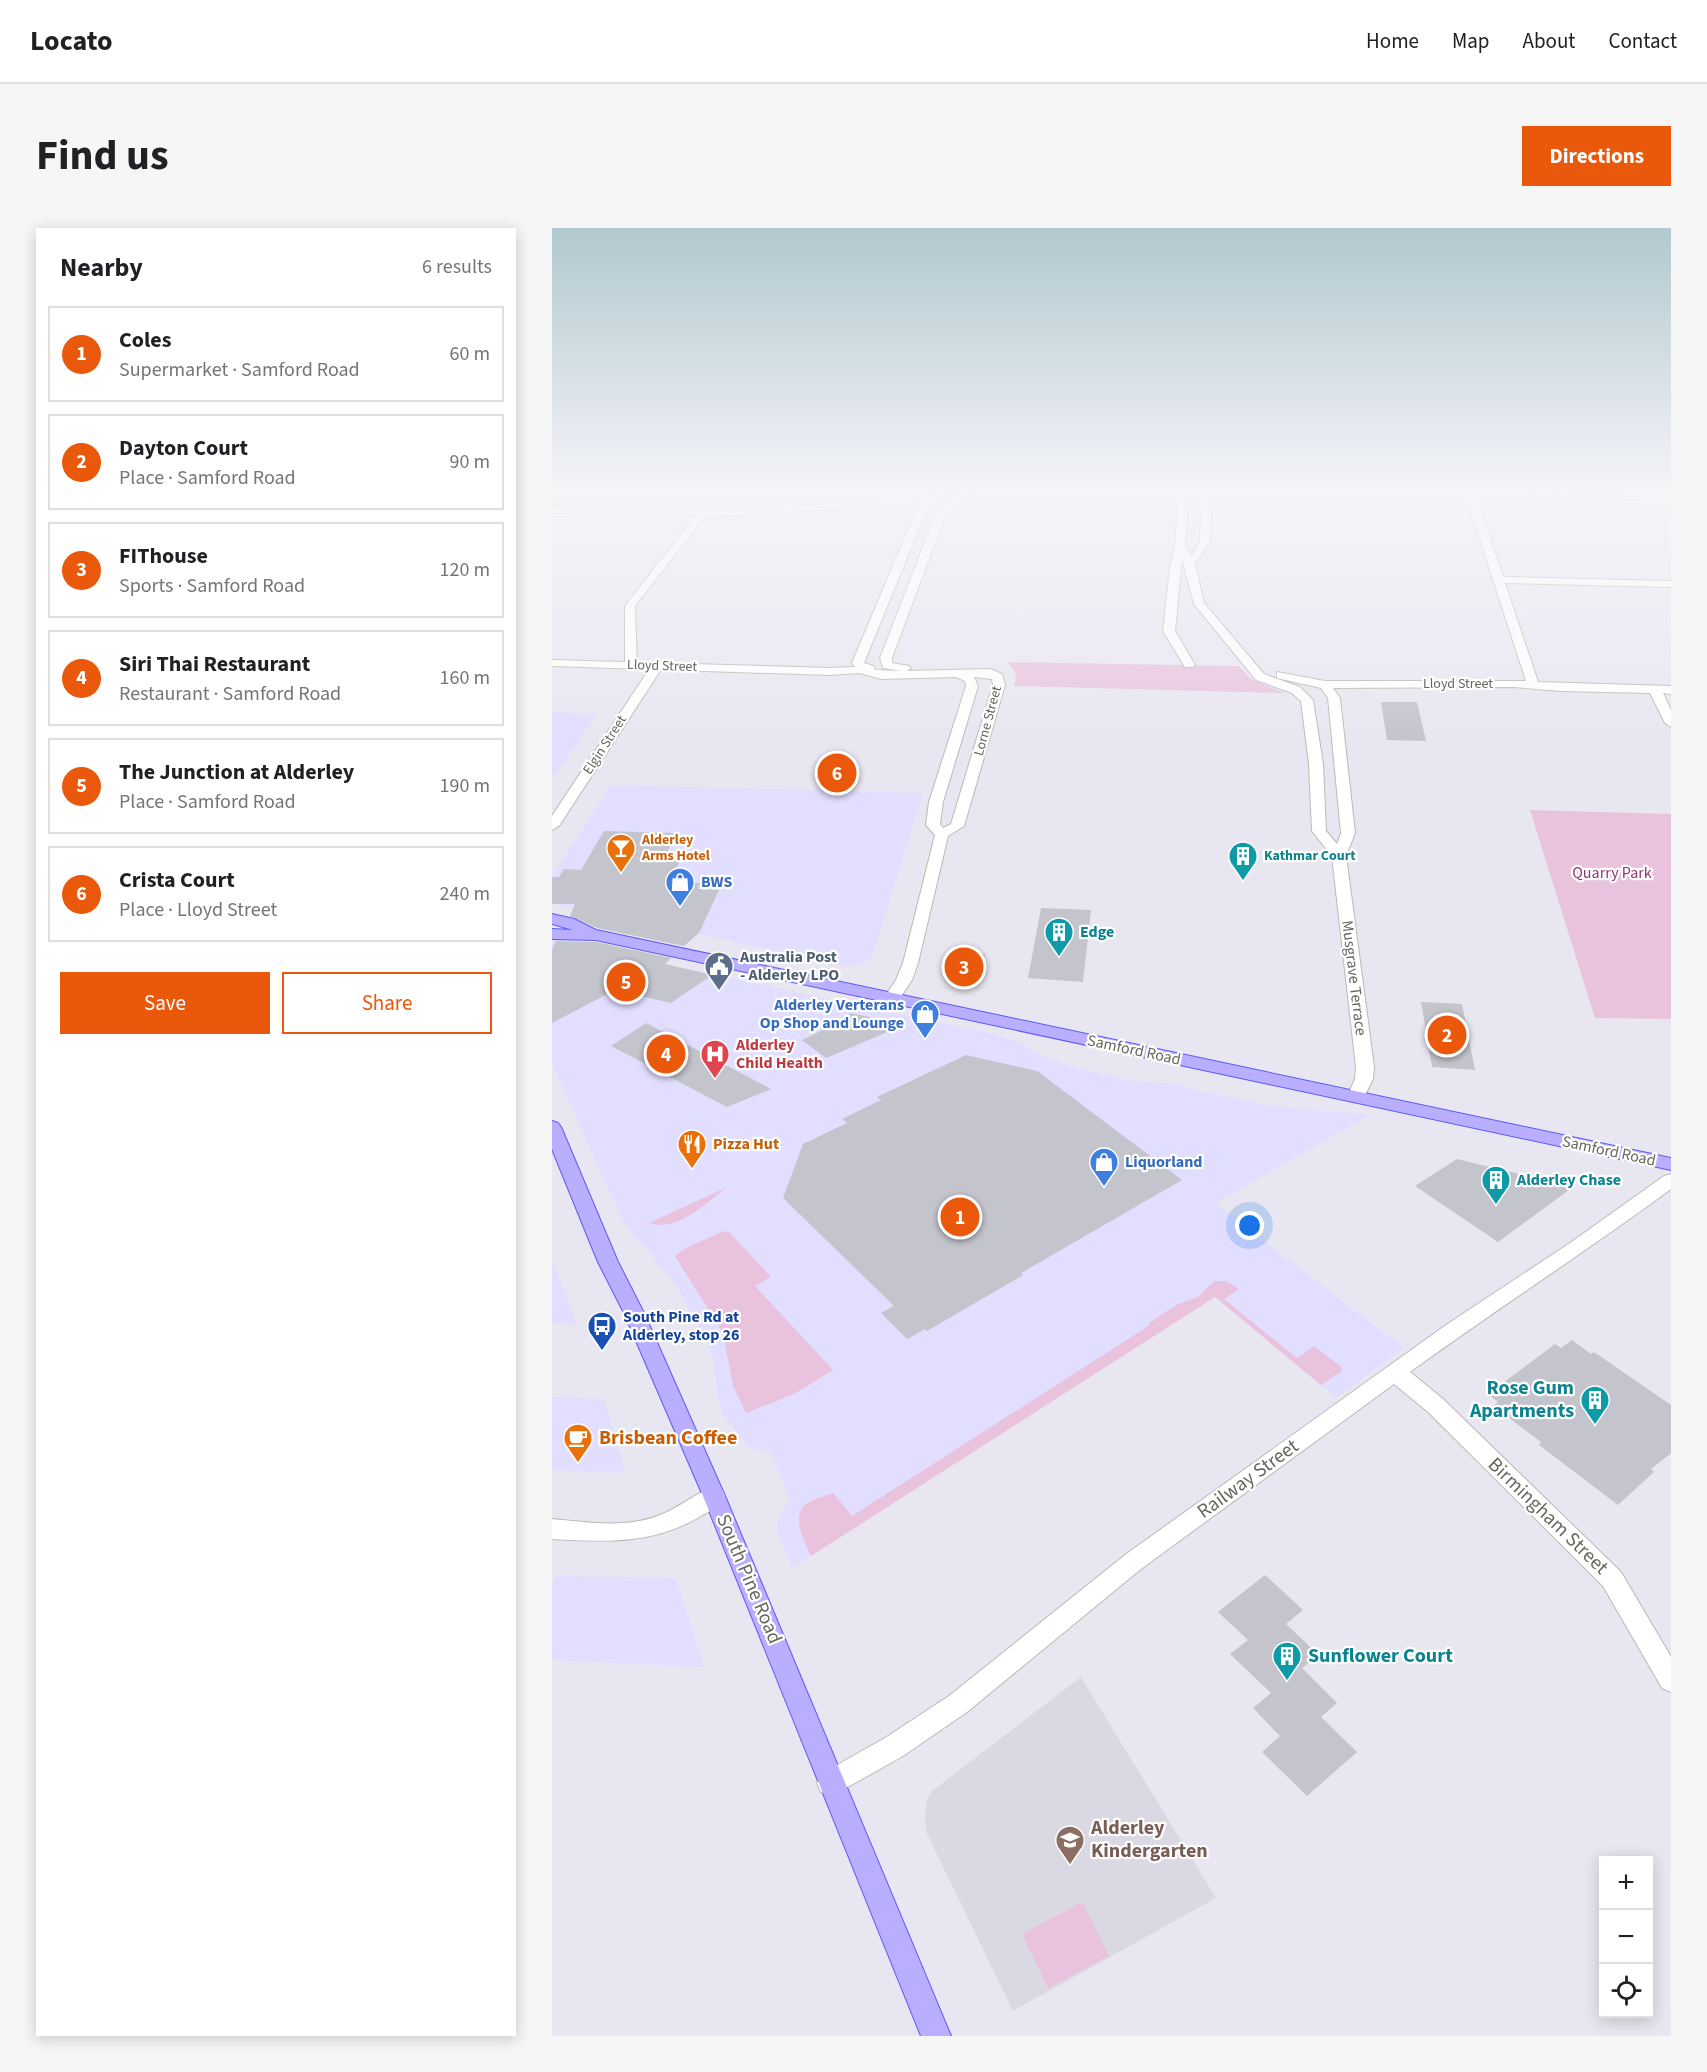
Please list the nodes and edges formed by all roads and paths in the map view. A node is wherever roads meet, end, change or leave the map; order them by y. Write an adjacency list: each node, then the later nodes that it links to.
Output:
1 (655, 574): 10 (street)
2 (896, 574): 14 (street)
3 (918, 574): 15 (street)
4 (1173, 574): 12 (street)
5 (1192, 574): 13 (street)
6 (1496, 574): 7 (street)
7 (1498, 580): 8 (street); 17 (street)
8 (1671, 584)
9 (552, 663): 10 (street, Lloyd Street)
10 (632, 665): 11 (street, Lloyd Street)
11 (658, 665): 14 (street, Lloyd Street); 22 (street, Elgin Street)
12 (1189, 665)
13 (1248, 665): 18 (street, Lloyd Street); 24 (street)
14 (860, 666): 15 (street, Lloyd Street)
15 (891, 669): 16 (street, Lloyd Street)
16 (956, 673): 23 (street, Lorne Street); 23 (street, Lorne Street)
17 (1533, 684): 18 (street, Lloyd Street); 19 (street, Lloyd Street)
18 (1325, 685): 24 (street, Musgrave Terrace)
19 (1655, 690): 20 (street, Lloyd Street); 21 (street)
20 (1671, 690)
21 (1671, 723)
22 (552, 826)
23 (942, 834): 28 (street, Lorne Street)
24 (1339, 856): 29 (street, Musgrave Terrace)
25 (552, 919): 27 (main road, Samford Road)
26 (552, 934): 27 (main road, Samford Road)
27 (597, 935): 28 (main road, Samford Road)
28 (892, 998): 29 (main road, Samford Road)
29 (1356, 1097): 31 (main road, Samford Road)
30 (554, 1136): 34 (main road, South Pine Road)
31 (1671, 1164)
32 (1671, 1180): 33 (street, Railway Street)
33 (1396, 1373): 36 (street, Birmingham Street); 37 (street, Railway Street)
34 (714, 1496): 35 (street); 37 (main road, South Pine Road)
35 (552, 1530)
36 (1671, 1680)
37 (830, 1783): 38 (main road, South Pine Road)
38 (936, 2036)

